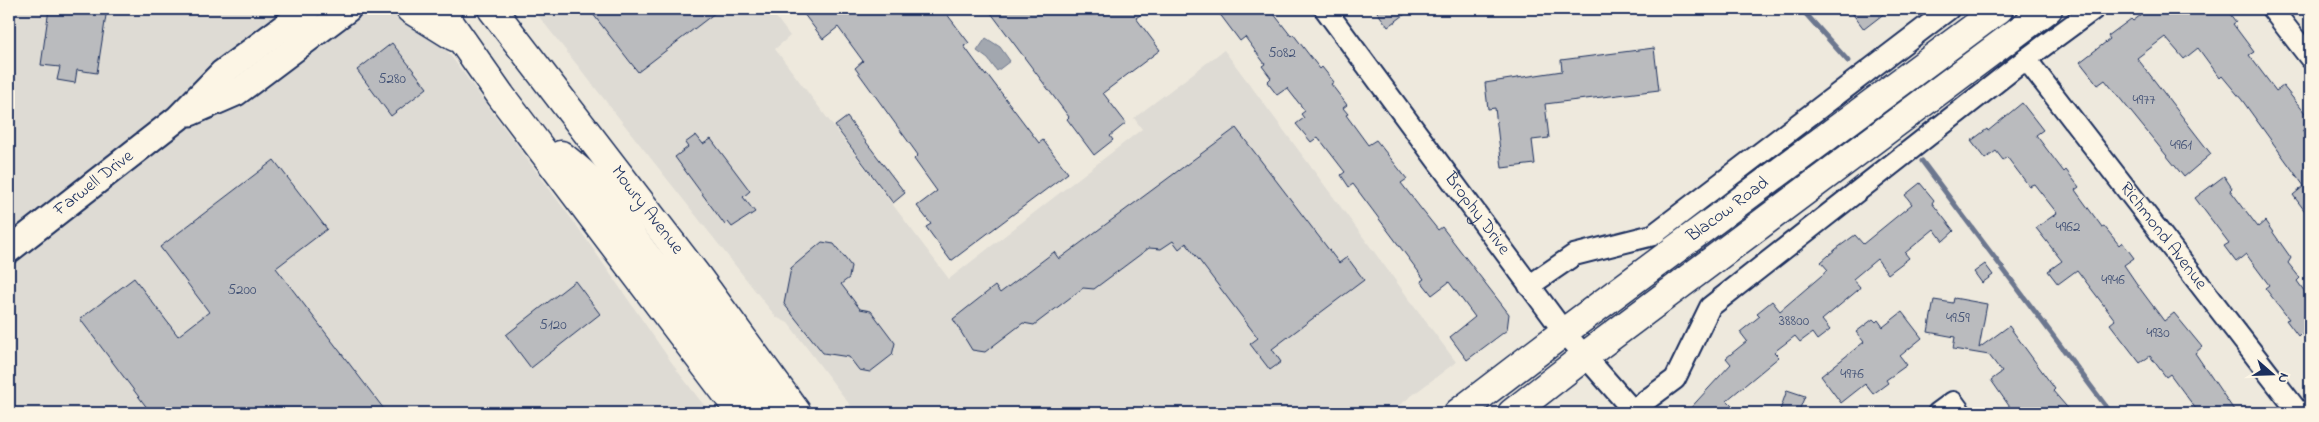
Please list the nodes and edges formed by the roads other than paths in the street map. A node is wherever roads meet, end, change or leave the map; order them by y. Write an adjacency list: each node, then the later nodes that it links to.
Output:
1 (308, 9): 15 (street, Farwell Drive)
2 (348, 9): 15 (street, Farwell Drive)
3 (410, 9): 12 (main road)
4 (440, 9): 12 (main road)
5 (492, 9): 19 (main road, Mowry Avenue)
6 (1324, 9): 18 (street, Brophy Drive)
7 (1949, 9): 18 (street, Blacow Road)
8 (1999, 9): 21 (main road, Blacow Road)
9 (2048, 9): 22 (main road, Blacow Road)
10 (2094, 9): 14 (street)
11 (2272, 9): 13 (street)
12 (464, 42): 16 (main road)
13 (2310, 58)
14 (2026, 59): 23 (street); 29 (street, Richmond Avenue)
15 (178, 118): 17 (street, Farwell Drive)
16 (521, 122): 19 (main road); 20 (main road)
17 (9, 250)
18 (1529, 286): 21 (street, Brophy Drive)
19 (709, 293): 26 (main road, Mowry Avenue)
20 (656, 301): 24 (main road); 25 (main road)
21 (1564, 332): 22 (street, Brophy Drive); 27 (main road, Blacow Road)
22 (1585, 356): 23 (street, Brophy Drive); 28 (main road, Blacow Road)
23 (1632, 412)
24 (741, 413)
25 (776, 413)
26 (797, 413)
27 (1458, 413)
28 (1512, 413)
29 (2299, 413)

